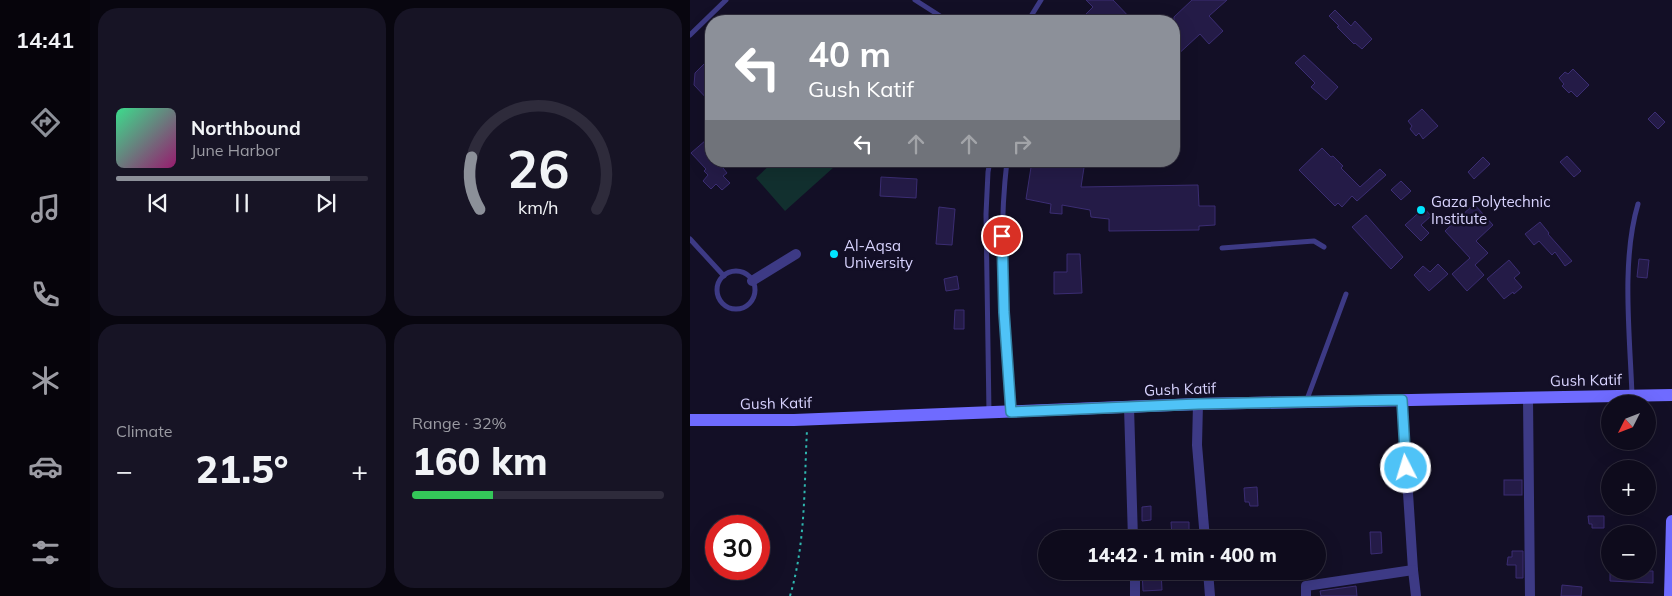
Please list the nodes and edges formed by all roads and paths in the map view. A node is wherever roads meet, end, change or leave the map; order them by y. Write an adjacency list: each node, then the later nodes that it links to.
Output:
1 (726, 0): 4 (lane)
2 (916, 0): 5 (lane)
3 (1041, 0): 6 (lane)
4 (711, 15)
5 (939, 15)
6 (1034, 15)
7 (705, 20): 8 (lane)
8 (690, 35)
9 (989, 167): 29 (lane)
10 (1006, 167): 28 (lane)
11 (1638, 204): 19 (lane)
12 (690, 239): 16 (lane)
13 (1324, 247): 14 (lane)
14 (1222, 248)
15 (796, 254): 17 (street)
16 (724, 276): 17 (lane); 17 (lane)
17 (752, 281)
18 (1346, 294): 25 (lane)
19 (1632, 395)
20 (1656, 395): 21 (main road, Gush Katif)
21 (1672, 395)
22 (1601, 397): 23 (main road, Gush Katif)
23 (1528, 398): 24 (main road, Gush Katif); 43 (street)
24 (1402, 400): 25 (main road, Gush Katif); 35 (street)
25 (1306, 402): 26 (main road, Gush Katif)
26 (1198, 404): 27 (main road, Gush Katif); 34 (street)
27 (1129, 407): 28 (main road, Gush Katif); 33 (street)
28 (1011, 412): 29 (main road, Gush Katif)
29 (989, 413): 30 (main road, Gush Katif)
30 (807, 419): 31 (main road, Gush Katif); 38 (path)
31 (690, 420)
32 (1672, 521): 44 (main road)
33 (1133, 530)
34 (1204, 530)
35 (1413, 570): 41 (street); 42 (street)
36 (1135, 580): 39 (street)
37 (1209, 580): 40 (street)
38 (790, 596)
39 (1135, 596)
40 (1210, 596)
41 (1306, 596)
42 (1416, 596)
43 (1530, 596)
44 (1670, 596)

